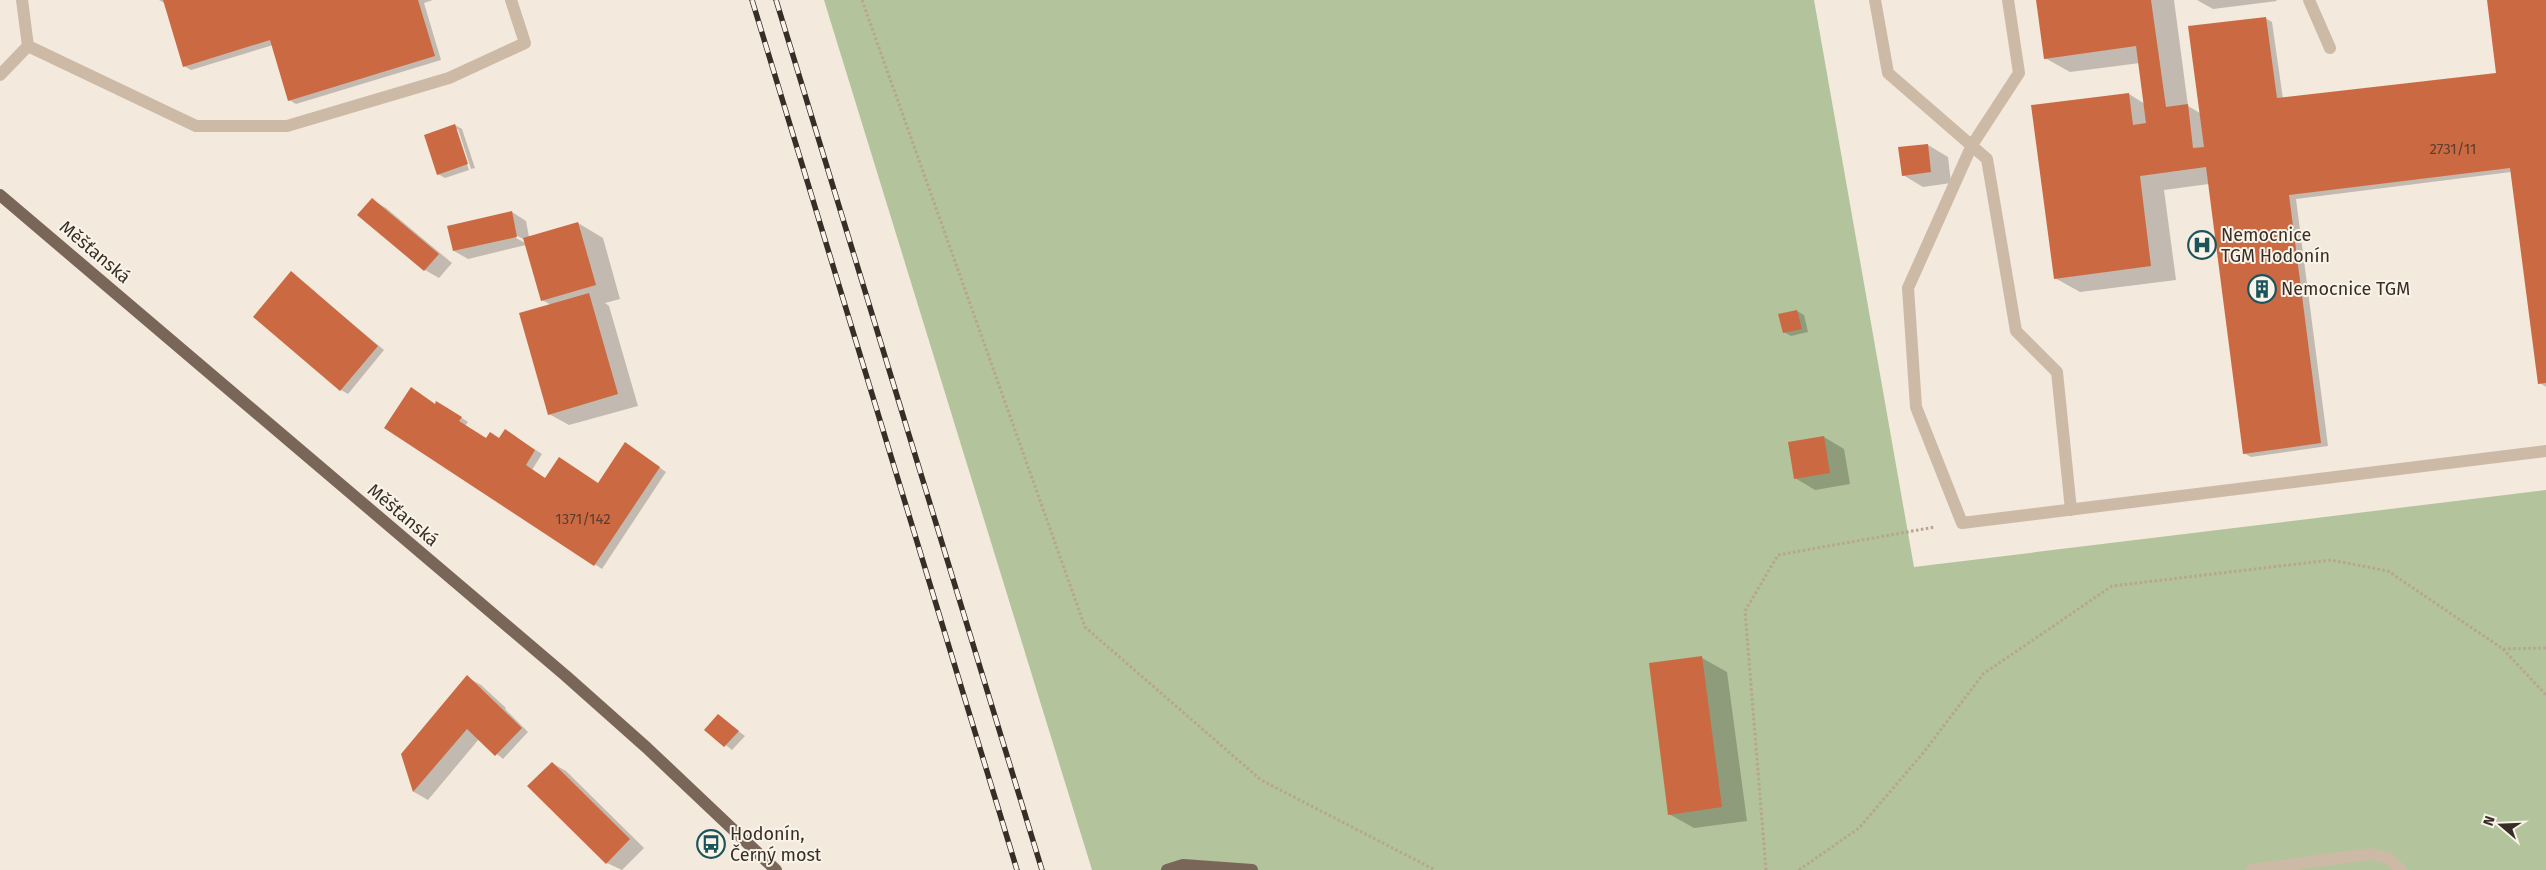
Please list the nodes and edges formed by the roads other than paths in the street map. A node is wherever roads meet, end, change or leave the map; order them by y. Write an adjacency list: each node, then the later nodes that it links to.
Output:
1 (22, 0): 6 (lane)
2 (511, 0): 6 (lane)
3 (1876, 0): 9 (lane)
4 (2008, 0): 9 (lane)
5 (2309, 0): 7 (lane)
6 (28, 46): 8 (lane)
7 (2330, 48)
8 (0, 75)
9 (1972, 145): 12 (lane); 12 (lane)
10 (0, 195): 13 (main road, Měšťanská)
11 (2546, 451): 12 (lane)
12 (2071, 510)
13 (776, 870)
14 (1167, 870): 15 (main road)
15 (1252, 870)
16 (2251, 870): 17 (lane)
17 (2401, 870)

